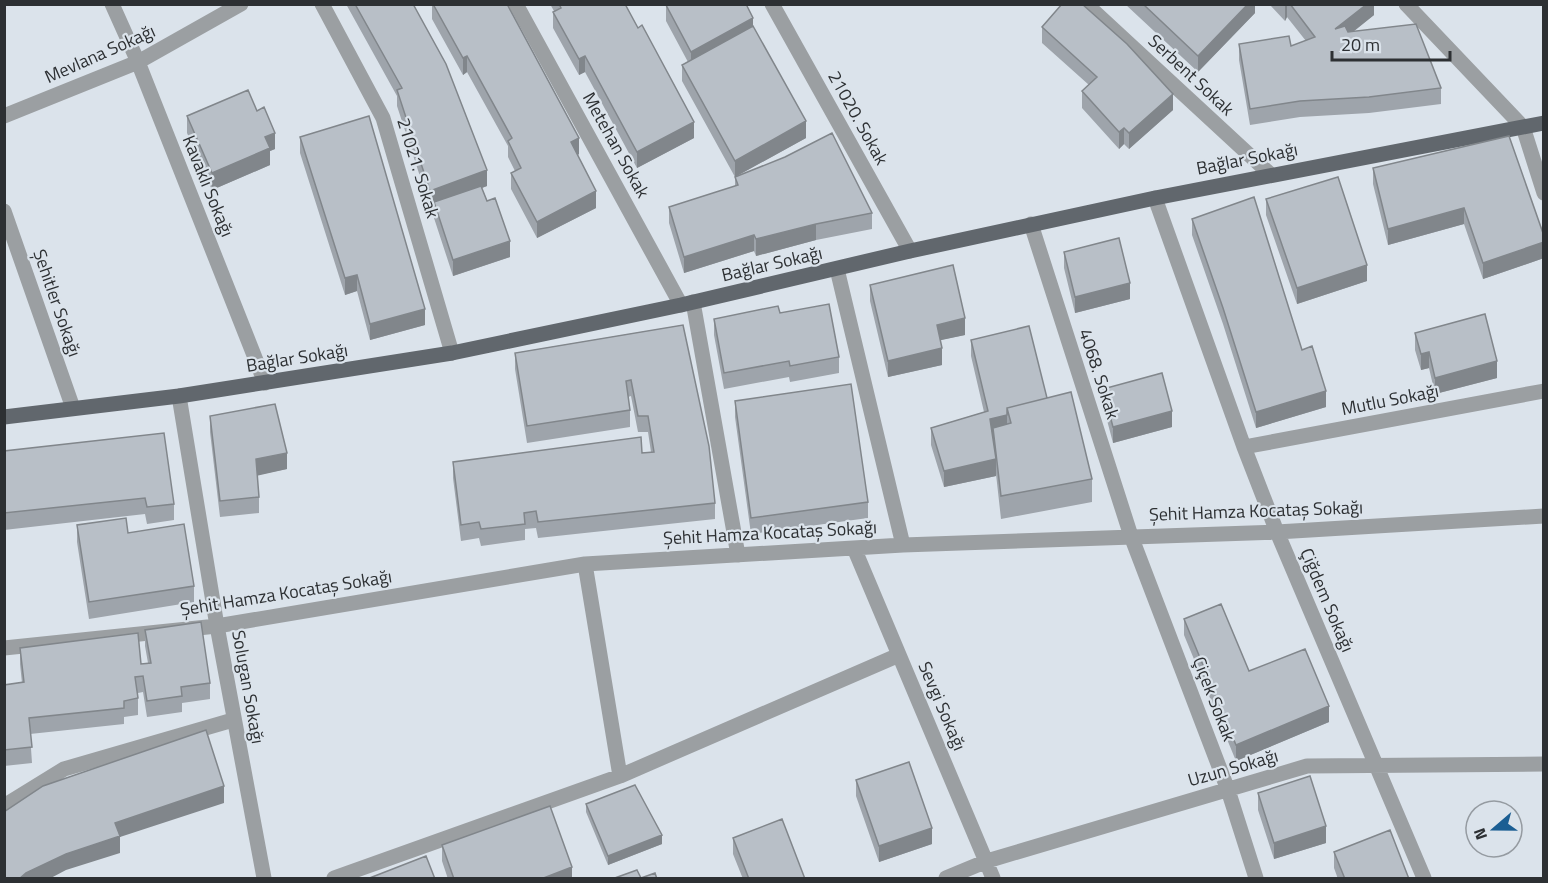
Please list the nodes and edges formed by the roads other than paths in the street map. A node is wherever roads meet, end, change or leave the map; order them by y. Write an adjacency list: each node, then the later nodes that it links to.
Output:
1 (112, 4): 8 (street, Kavaklı Sokağı)
2 (241, 4): 8 (street, Mevlana Sokağı)
3 (322, 4): 20 (street, 21021. Sokak)
4 (516, 4): 19 (street, Metehan Sokak)
5 (772, 4): 17 (street, 21020. Sokak)
6 (1086, 4): 12 (street, Serbent Sokak)
7 (1406, 4): 11 (street)
8 (138, 62): 9 (street, Mevlana Sokağı); 21 (street, Kavaklı Sokağı)
9 (4, 116)
10 (1544, 123): 11 (main road, Bağlar Sokağı)
11 (1523, 127): 12 (main road, Bağlar Sokağı); 13 (street)
12 (1270, 174): 14 (main road, Bağlar Sokağı)
13 (1544, 193)
14 (1155, 198): 16 (main road, Bağlar Sokağı); 26 (street, Çiğdem Sokağı)
15 (4, 211): 24 (street, Şehitler Sokağı)
16 (1030, 224): 17 (main road, Bağlar Sokağı); 29 (street, 4068. Sokak)
17 (910, 251): 18 (main road, Bağlar Sokağı)
18 (837, 269): 19 (main road, Bağlar Sokağı); 30 (street)
19 (687, 303): 20 (main road, Bağlar Sokağı); 32 (street, Metehan Sokak)
20 (452, 353): 21 (main road, Bağlar Sokağı)
21 (265, 383): 23 (main road, Bağlar Sokağı)
22 (1544, 391): 26 (street, Mutlu Sokağı)
23 (179, 396): 24 (main road, Bağlar Sokağı); 34 (street, Solugan Sokağı)
24 (74, 408): 25 (main road, Bağlar Sokağı)
25 (4, 417)
26 (1244, 447): 28 (street, Çiğdem Sokağı)
27 (1544, 516): 28 (street, Şehit Hamza Kocataş Sokağı)
28 (1277, 532): 29 (street, Şehit Hamza Kocataş Sokağı); 39 (street, Çiğdem Sokağı)
29 (1131, 536): 30 (street, Şehit Hamza Kocataş Sokağı); 41 (street, Çiçek Sokak)
30 (903, 545): 31 (street, Şehit Hamza Kocataş Sokağı)
31 (854, 548): 32 (street, Şehit Hamza Kocataş Sokağı); 36 (street, Sevgi Sokağı)
32 (738, 555): 33 (street, Şehit Hamza Kocataş Sokağı)
33 (585, 564): 34 (street, Şehit Hamza Kocataş Sokağı); 40 (street)
34 (217, 626): 35 (street, Şehit Hamza Kocataş Sokağı); 37 (street, Solugan Sokağı)
35 (4, 648)
36 (899, 656): 40 (street); 43 (street, Sevgi Sokağı)
37 (233, 720): 42 (street); 44 (street, Solugan Sokağı)
38 (1544, 764): 39 (street, Uzun Sokağı)
39 (1377, 766): 41 (street, Uzun Sokağı); 49 (street, Çiğdem Sokağı)
40 (620, 776): 45 (street)
41 (1228, 790): 43 (street, Uzun Sokağı); 48 (street, Çiçek Sokak)
42 (4, 806)
43 (987, 861): 46 (street, Uzun Sokağı); 47 (street, Sevgi Sokağı)
44 (264, 879)
45 (334, 879)
46 (946, 879)
47 (993, 879)
48 (1256, 879)
49 (1424, 879)

